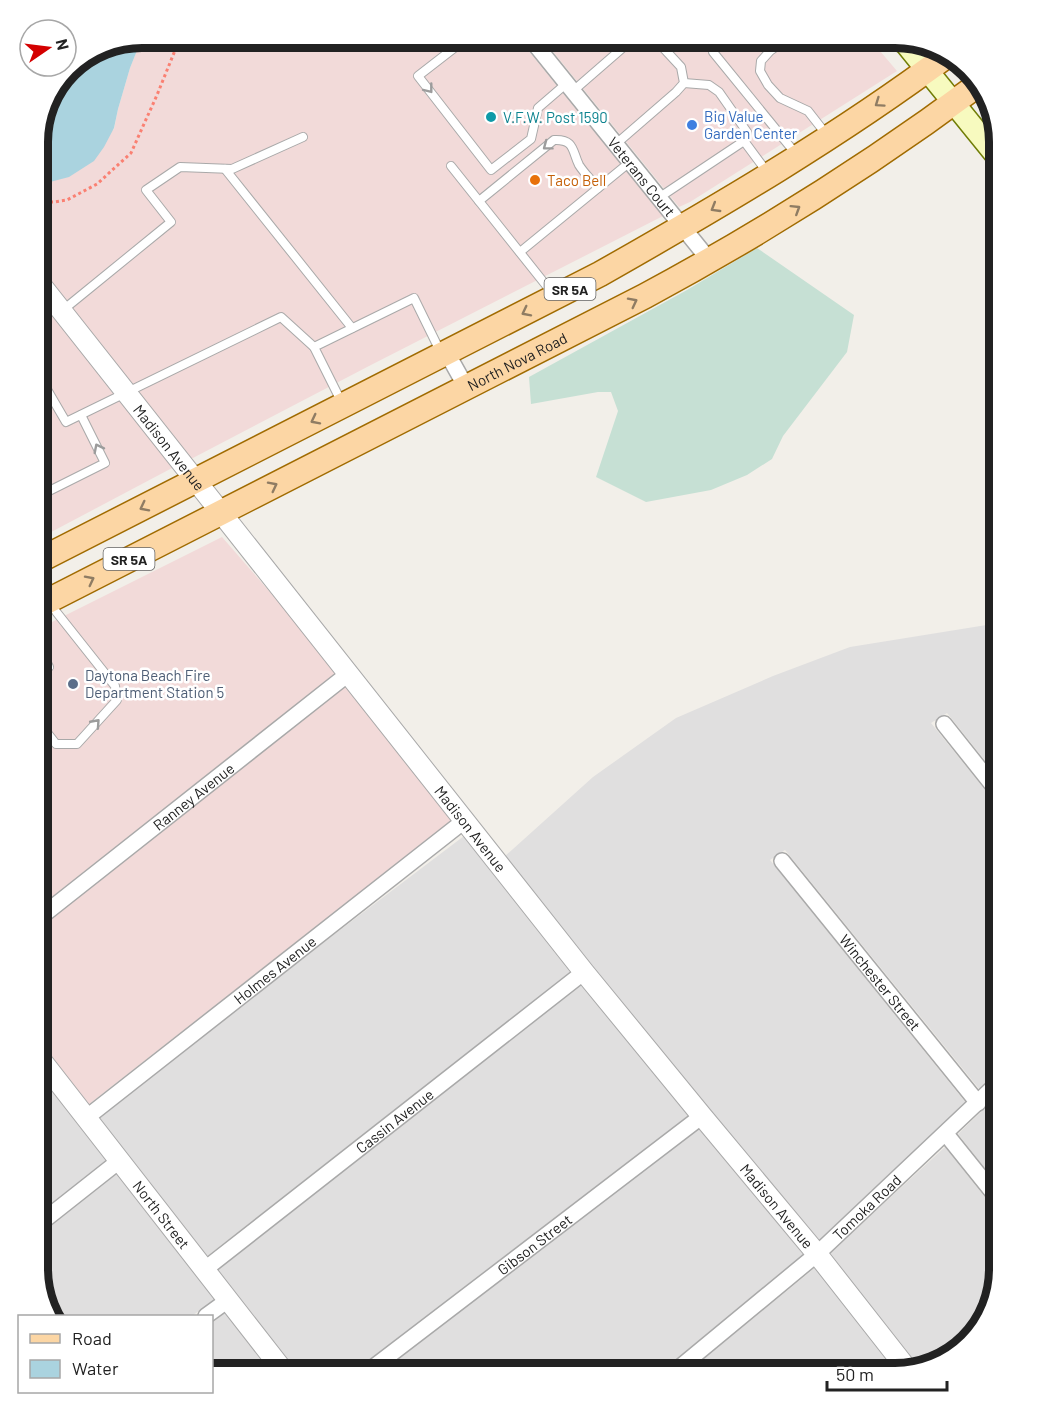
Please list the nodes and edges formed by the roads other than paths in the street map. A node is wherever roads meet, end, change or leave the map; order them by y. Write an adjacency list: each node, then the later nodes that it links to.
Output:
1 (454, 48): 11 (lane, one-way to 11)
2 (538, 48): 11 (street, Veterans Court)
3 (621, 48): 11 (lane)
4 (663, 48): 10 (lane)
5 (712, 48): 19 (lane)
6 (774, 48): 15 (lane)
7 (910, 50): 9 (main road)
8 (941, 60): 9 (main road, SR 5A)
9 (927, 70): 13 (main road); 15 (main road, SR 5A, one-way to 15)
10 (684, 83): 16 (lane); 17 (lane)
11 (570, 87): 17 (street, Veterans Court)
12 (972, 89): 13 (main road, North Nova Road / SR 5A)
13 (954, 102): 18 (main road); 29 (main road, North Nova Road / SR 5A, one-way to 13)
14 (303, 137): 22 (lane)
15 (828, 138): 19 (main road, SR 5A)
16 (744, 141): 23 (lane); 25 (lane)
17 (616, 144): 20 (street, Veterans Court)
18 (989, 146)
19 (799, 157): 23 (main road, SR 5A)
20 (630, 162): 24 (lane); 25 (street, Veterans Court)
21 (451, 166): 26 (lane)
22 (225, 169): 32 (lane); 33 (lane)
23 (770, 175): 27 (main road, SR 5A, one-way to 27)
24 (598, 188): 26 (lane, one-way to 26); 28 (lane)
25 (660, 197): 27 (street, Veterans Court)
26 (479, 201): 28 (lane)
27 (683, 227): 29 (street, Veterans Court); 31 (main road, SR 5A)
28 (520, 252): 31 (lane)
29 (710, 261): 36 (main road, North Nova Road / SR 5A, one-way to 29)
30 (48, 295): 32 (street, Madison Avenue)
31 (555, 297): 35 (main road, SR 5A, one-way to 35)
32 (61, 311): 38 (street, Madison Avenue)
33 (352, 328): 34 (lane); 35 (lane)
34 (314, 347): 38 (lane); 39 (lane)
35 (445, 354): 36 (street); 39 (main road, SR 5A)
36 (466, 387): 43 (main road, North Nova Road / SR 5A, one-way to 36)
37 (48, 391): 40 (lane)
38 (126, 392): 40 (lane); 41 (street, Madison Avenue)
39 (343, 406): 41 (main road, SR 5A, one-way to 41)
40 (81, 415): 42 (lane, one-way to 40)
41 (196, 480): 43 (street, Madison Avenue); 44 (main road, SR 5A, one-way to 44)
42 (49, 491)
43 (220, 512): 45 (main road, North Nova Road / SR 5A, one-way to 43); 47 (street, Madison Avenue)
44 (48, 556)
45 (48, 601)
46 (48, 610): 49 (lane, one-way to 46)
47 (348, 674): 51 (street, Madison Avenue); 53 (street, Ranney Avenue)
48 (944, 724): 50 (street)
49 (48, 734)
50 (989, 780)
51 (464, 821): 54 (street, Madison Avenue); 59 (street, Holmes Avenue)
52 (782, 861): 57 (street, Winchester Street)
53 (48, 907)
54 (584, 972): 58 (street, Madison Avenue); 65 (street, Cassin Avenue)
55 (48, 1069): 59 (street, North Street)
56 (989, 1092): 57 (street, Tomoka Road)
57 (978, 1103): 60 (street, Tomoka Road)
58 (702, 1116): 64 (street, Madison Avenue); 70 (street, Gibson Street)
59 (86, 1118): 61 (street, North Street)
60 (946, 1134): 62 (street); 64 (street, Tomoka Road)
61 (119, 1161): 63 (street); 65 (street, North Street)
62 (989, 1188)
63 (48, 1217)
64 (817, 1254): 68 (street, Madison Avenue); 71 (street, Tomoka Road)
65 (204, 1270): 66 (street, North Street)
66 (228, 1300): 67 (street); 69 (street, North Street)
67 (209, 1315)
68 (902, 1362)
69 (277, 1363)
70 (379, 1363)
71 (685, 1363)

